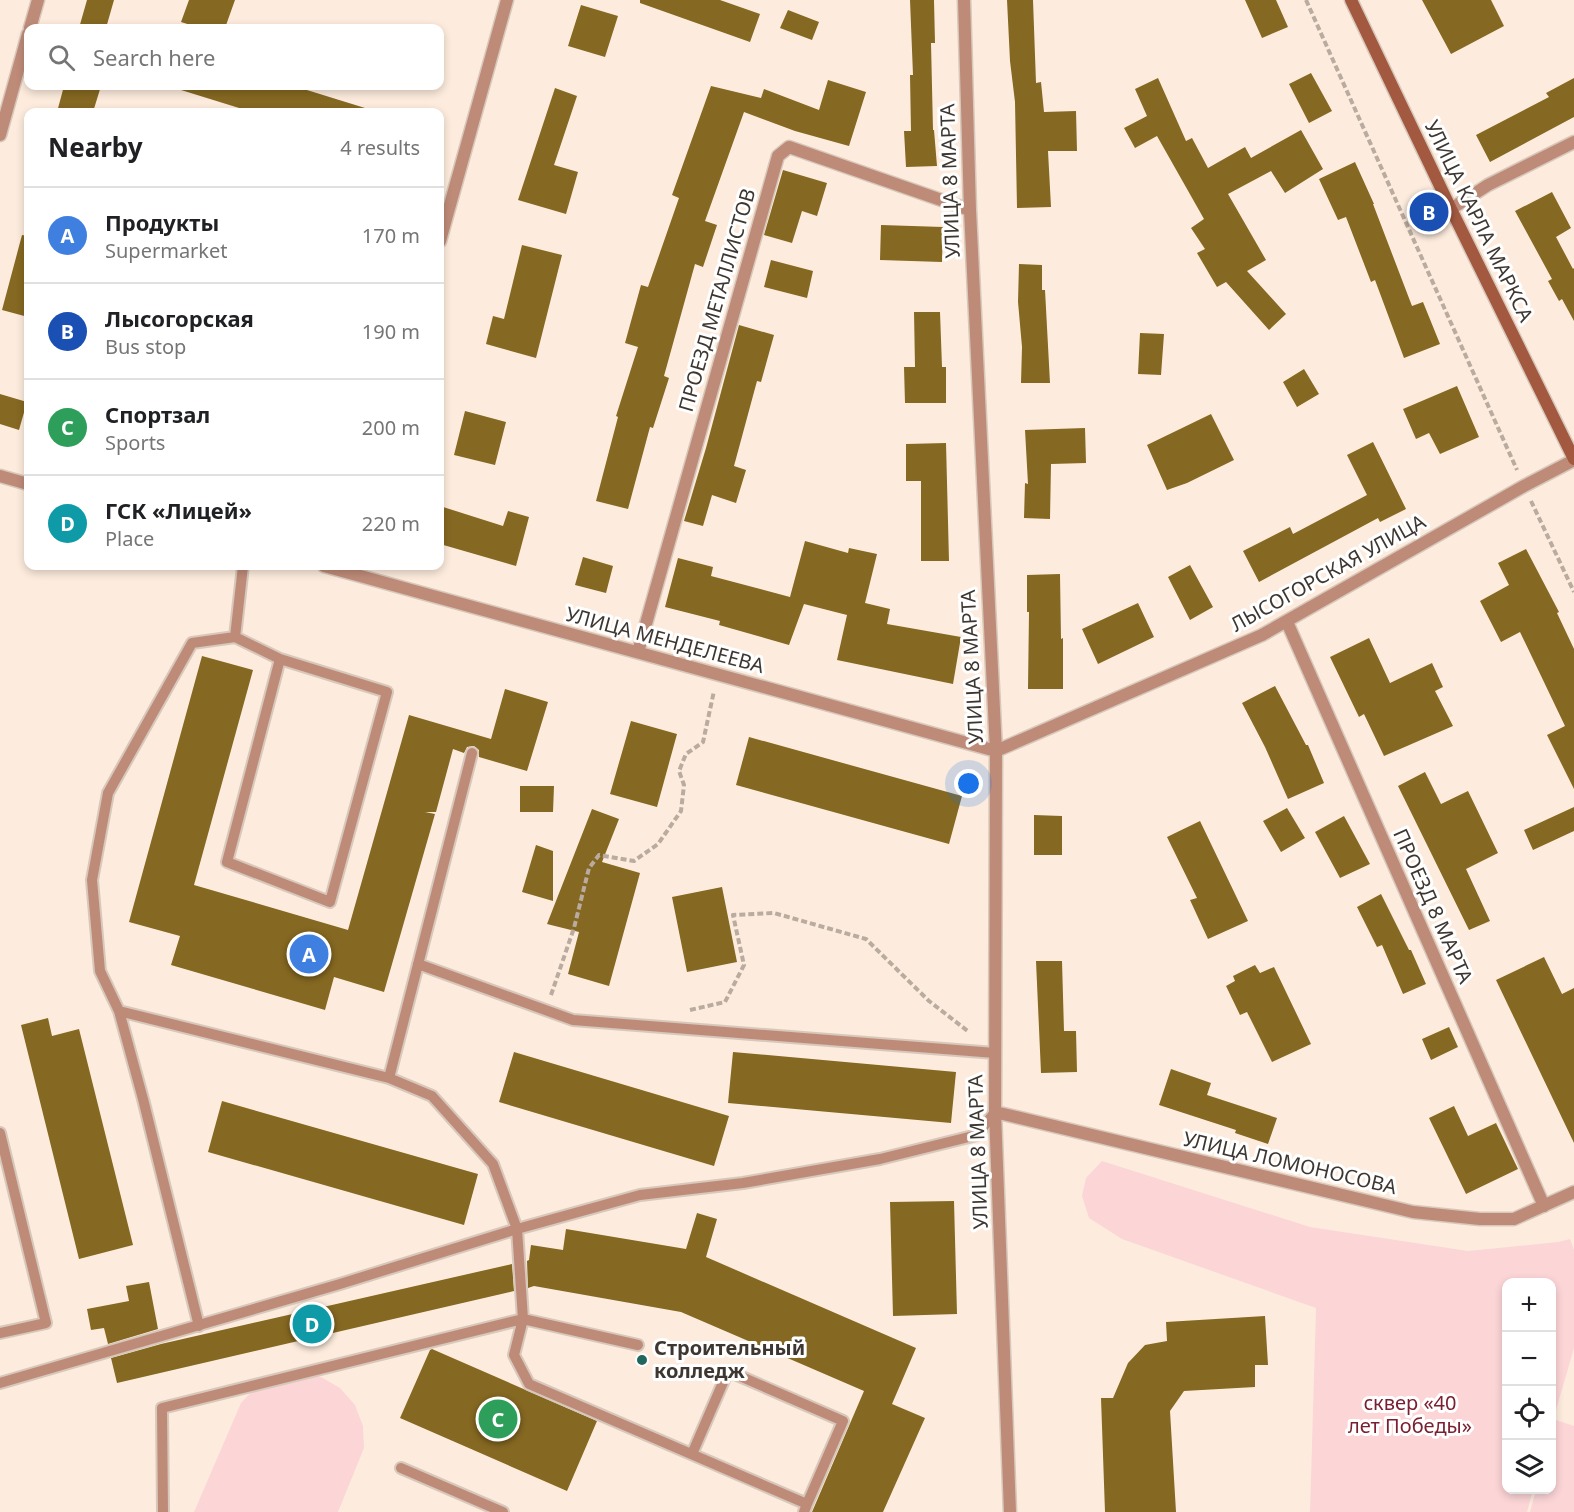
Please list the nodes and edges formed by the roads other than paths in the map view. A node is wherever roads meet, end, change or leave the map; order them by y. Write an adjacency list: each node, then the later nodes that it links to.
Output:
1 (38, 0): 5 (street)
2 (507, 0): 11 (street)
3 (964, 0): 10 (street, УЛИЦА 8 МАРТА)
4 (1351, 0): 9 (main road, УЛИЦА КАРЛА МАРКСА)
5 (31, 24)
6 (24, 48): 7 (street)
7 (0, 135)
8 (1574, 142): 9 (street)
9 (1451, 209): 12 (main road, УЛИЦА КАРЛА МАРКСА)
10 (970, 210): 19 (street, ПРОЕЗД МЕТАЛЛИСТОВ); 21 (street, УЛИЦА 8 МАРТА)
11 (444, 227)
12 (1574, 459): 17 (street, ЛЫСОГОРСКАЯ УЛИЦА)
13 (0, 476): 14 (street)
14 (24, 483)
15 (243, 570): 18 (lane)
16 (351, 570): 19 (street, УЛИЦА МЕНДЕЛЕЕВА)
17 (1287, 622): 21 (street, ЛЫСОГОРСКАЯ УЛИЦА); 30 (street, ПРОЕЗД 8 МАРТА)
18 (236, 637): 20 (lane); 24 (lane)
19 (638, 652): 21 (street, УЛИЦА МЕНДЕЛЕЕВА)
20 (280, 659): 20 (lane)
21 (996, 751): 25 (street, УЛИЦА 8 МАРТА)
22 (472, 753): 23 (lane)
23 (418, 964): 25 (lane); 26 (lane)
24 (119, 1011): 26 (lane); 33 (lane)
25 (995, 1053): 27 (street, УЛИЦА 8 МАРТА)
26 (389, 1078): 31 (lane)
27 (995, 1112): 30 (street, УЛИЦА ЛОМОНОСОВА); 31 (lane); 42 (street, УЛИЦА 8 МАРТА)
28 (0, 1133): 34 (lane)
29 (1574, 1192): 30 (street, УЛИЦА ЛОМОНОСОВА)
30 (1544, 1206)
31 (517, 1229): 32 (lane); 33 (lane)
32 (523, 1318): 35 (lane); 37 (lane); 40 (lane)
33 (199, 1326): 36 (lane)
34 (0, 1333)
35 (638, 1345)
36 (0, 1383)
37 (692, 1454): 39 (lane); 39 (lane)
38 (401, 1468): 41 (lane)
39 (806, 1508)
40 (163, 1512)
41 (503, 1512)
42 (1010, 1512)

